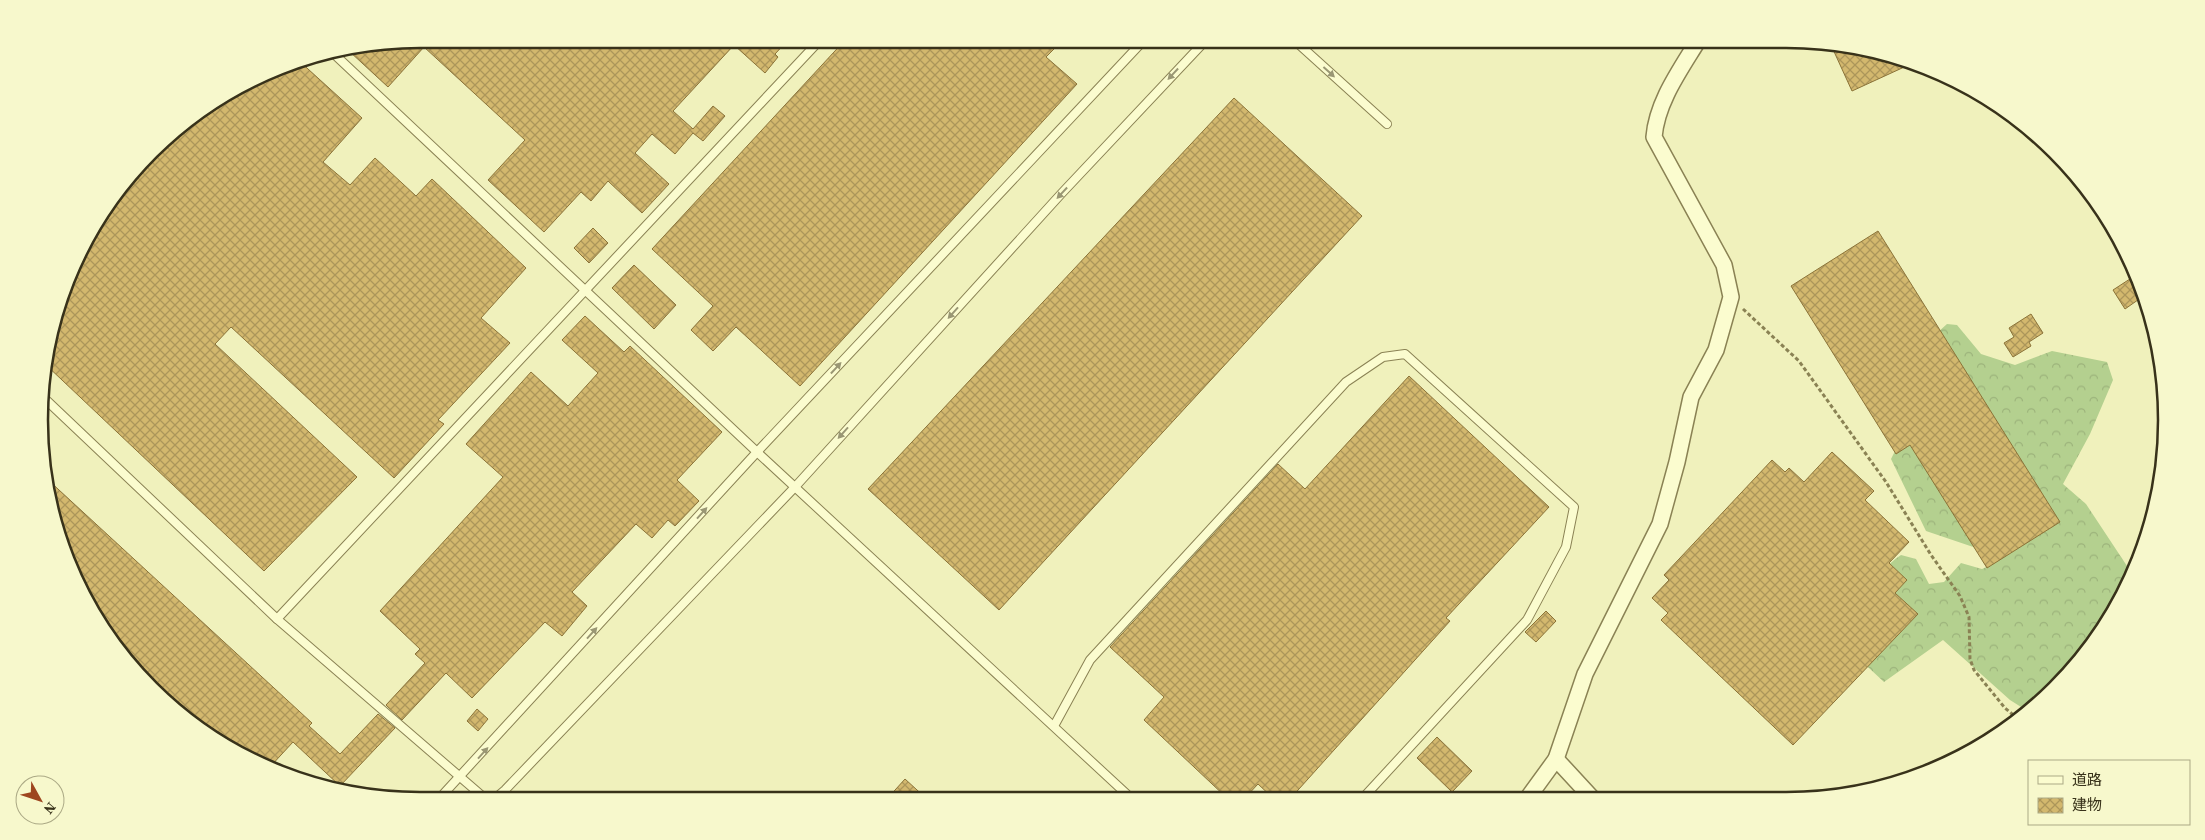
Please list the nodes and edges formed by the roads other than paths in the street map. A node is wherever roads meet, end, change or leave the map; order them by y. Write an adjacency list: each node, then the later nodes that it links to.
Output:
1 (813, 48): 8 (lane)
2 (1137, 48): 10 (lane, one-way to 2)
3 (1198, 48): 11 (lane, one-way to 11)
4 (1303, 48): 7 (lane, one-way to 7)
5 (1694, 48): 14 (street)
6 (338, 57): 8 (lane)
7 (1387, 124)
8 (584, 291): 10 (lane); 12 (lane)
9 (48, 402): 12 (lane)
10 (757, 452): 11 (lane); 15 (lane, one-way to 10)
11 (795, 487): 13 (lane); 18 (lane)
12 (277, 619): 15 (lane)
13 (1054, 726): 19 (lane); 20 (lane)
14 (1556, 759): 21 (street); 22 (street)
15 (462, 777): 16 (lane); 17 (lane)
16 (446, 792)
17 (480, 792)
18 (502, 792)
19 (1124, 792)
20 (1368, 792)
21 (1532, 792)
22 (1587, 792)

